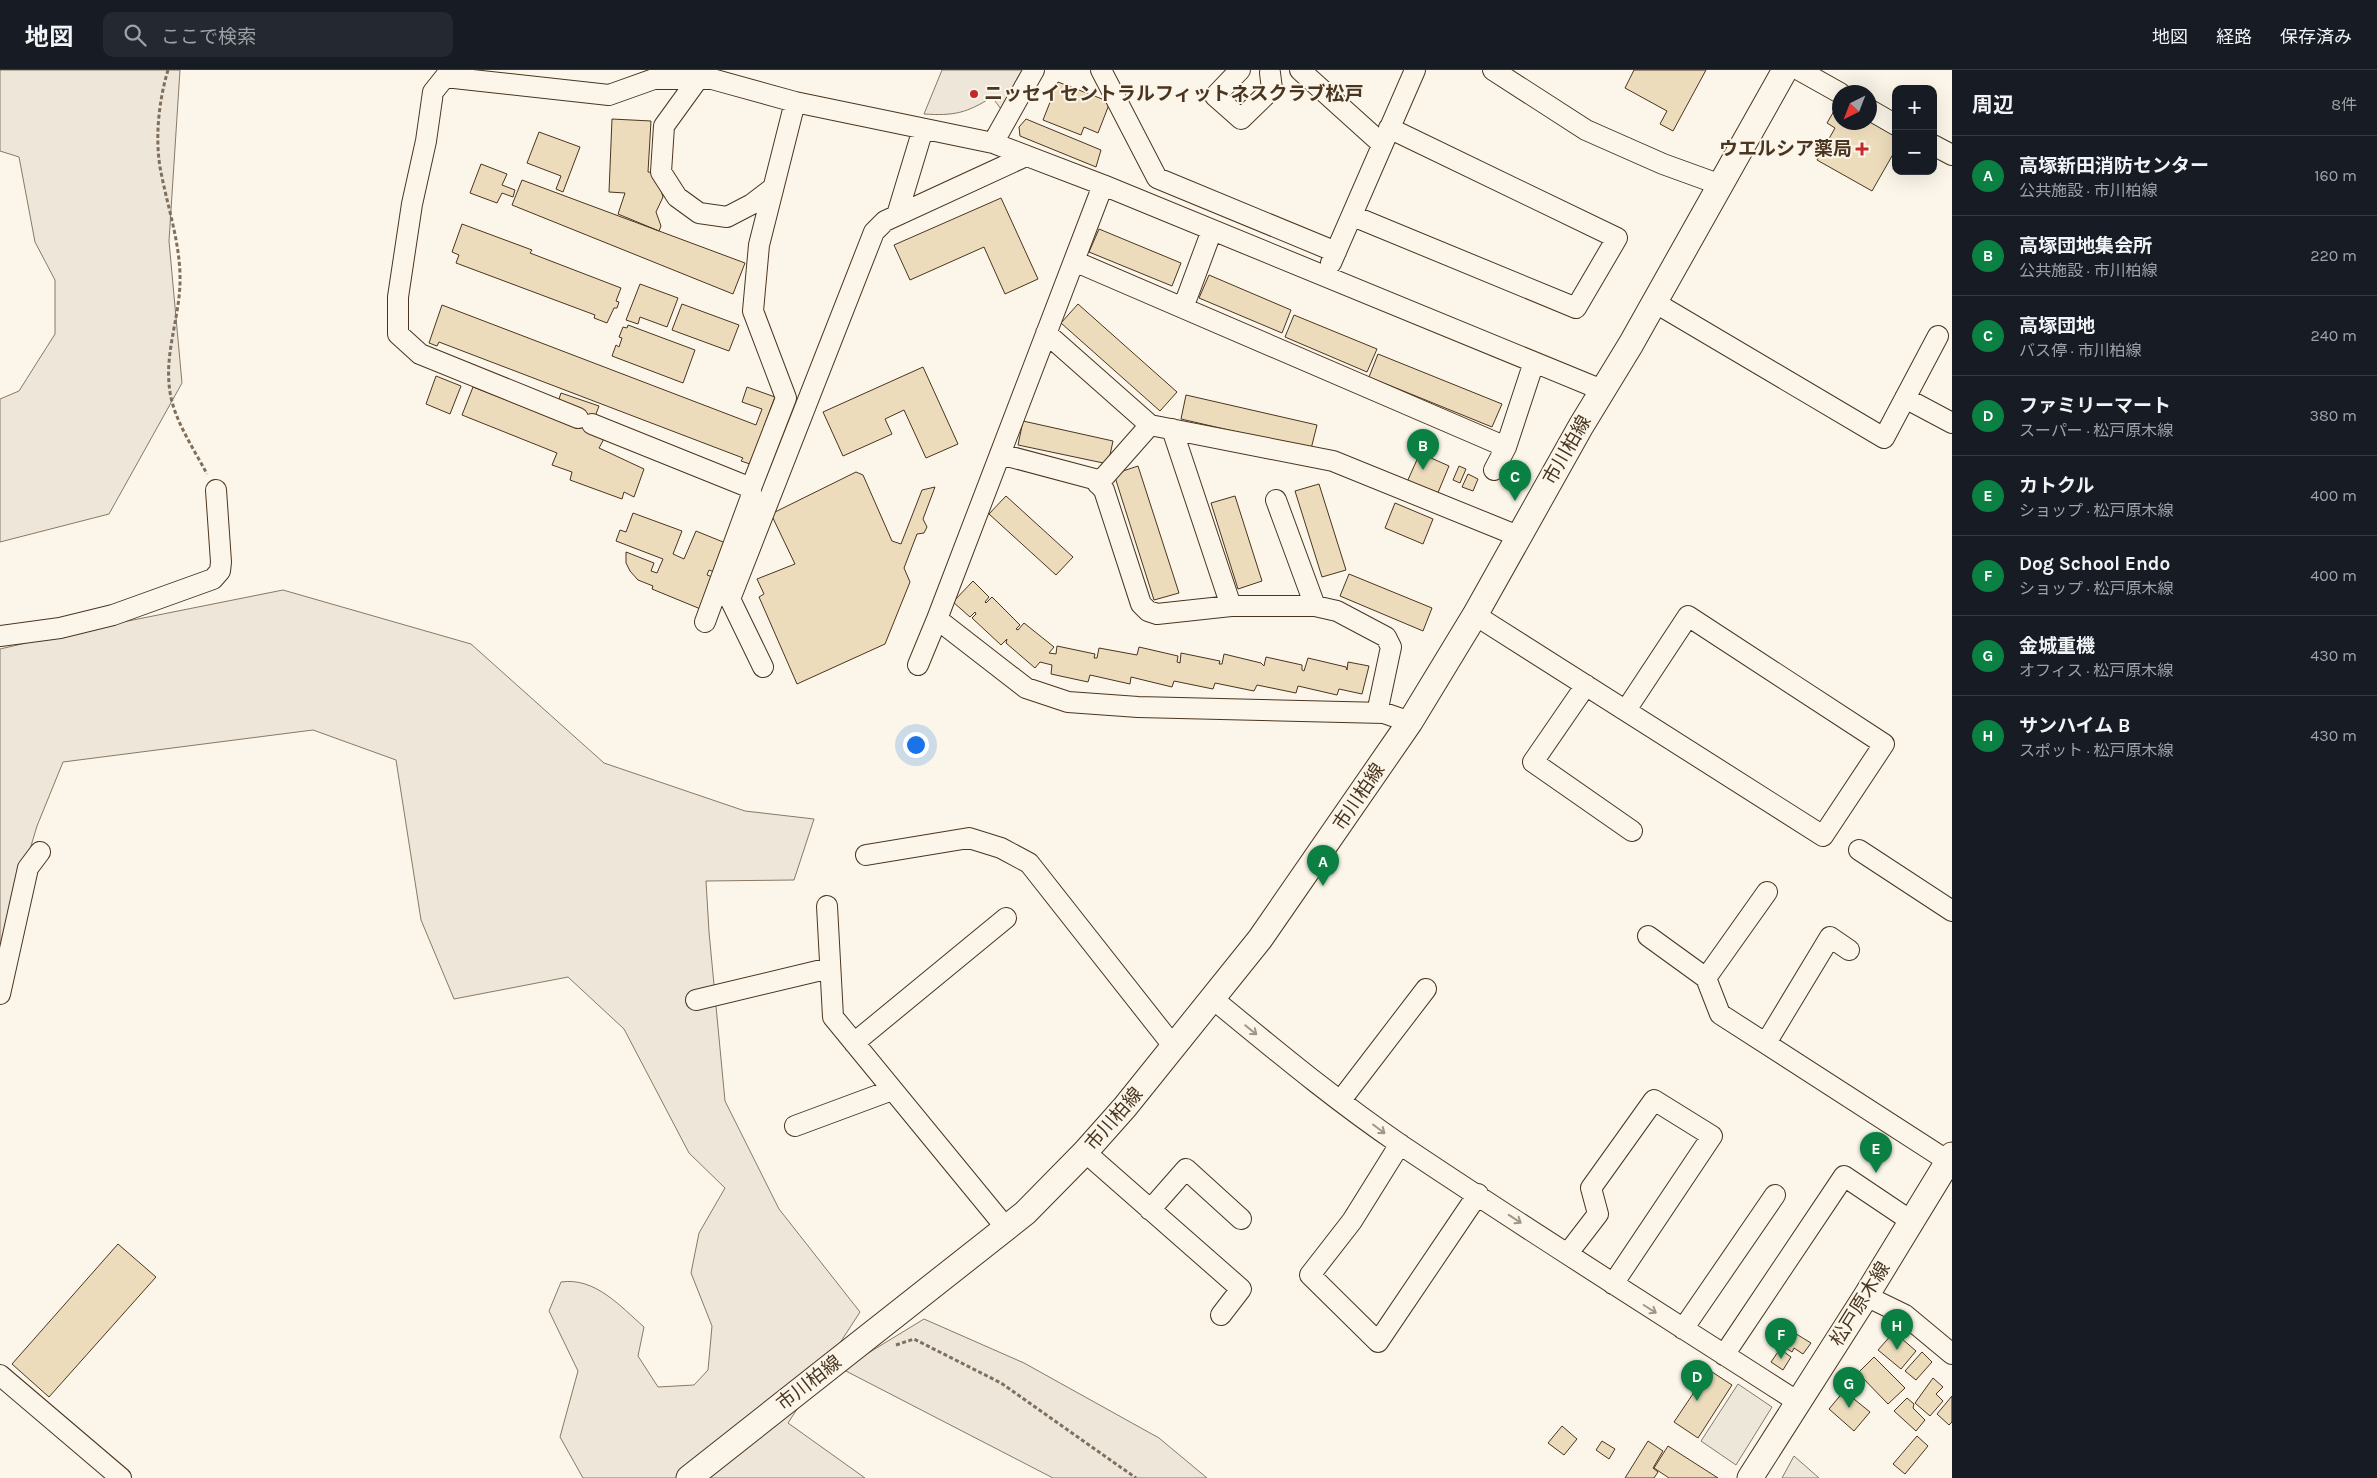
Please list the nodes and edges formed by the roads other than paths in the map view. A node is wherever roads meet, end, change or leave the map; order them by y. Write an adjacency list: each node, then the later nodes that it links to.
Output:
1 (1034, 70): 17 (street)
2 (1101, 70): 27 (street)
3 (1242, 70): 9 (street); 9 (street)
4 (1300, 70): 16 (street)
5 (1415, 70): 16 (street)
6 (1494, 70): 22 (street)
7 (1785, 70): 22 (main road, 市川柏線)
8 (1799, 70): 11 (street)
9 (1272, 72)
10 (698, 79): 12 (street); 23 (street); 44 (street)
11 (1832, 89)
12 (795, 102): 15 (street); 23 (street)
13 (1877, 114): 14 (street)
14 (1892, 123)
15 (923, 129): 17 (street); 24 (street)
16 (1385, 136): 25 (street); 25 (street)
17 (993, 143): 20 (street)
18 (1937, 147): 19 (street)
19 (1952, 155)
20 (1026, 156): 21 (street); 24 (street)
21 (1103, 185): 26 (street); 28 (street)
22 (1721, 185): 30 (main road, 市川柏線)
23 (773, 188): 44 (street)
24 (897, 216): 55 (street)
25 (1353, 216): 27 (street)
26 (1212, 230): 29 (street); 31 (street)
27 (1336, 252): 29 (street)
28 (1074, 261): 31 (street); 32 (street)
29 (1325, 276): 34 (street)
30 (1654, 302): 35 (main road, 市川柏線); 36 (street)
31 (1183, 308): 40 (street)
32 (1046, 333): 38 (street); 41 (street)
33 (1938, 336): 36 (street)
34 (1534, 362): 35 (street); 40 (street)
35 (1602, 390): 47 (main road, 市川柏線)
36 (1905, 398): 37 (street)
37 (1952, 423)
38 (1150, 425): 39 (street); 43 (street)
39 (1172, 429): 47 (street); 48 (street)
40 (1506, 447): 42 (street)
41 (1000, 454): 43 (street); 51 (street)
42 (1494, 470)
43 (1098, 484): 48 (street)
44 (751, 488): 52 (street)
45 (216, 490): 53 (street)
46 (1276, 500): 49 (street)
47 (1518, 536): 50 (main road, 市川柏線)
48 (1231, 606): 49 (street)
49 (1315, 606): 58 (street)
50 (1475, 614): 56 (street); 59 (main road, 市川柏線)
51 (937, 619): 54 (street); 58 (street)
52 (705, 622)
53 (0, 636)
54 (918, 665)
55 (763, 667)
56 (1586, 685): 57 (street); 60 (street)
57 (1626, 710): 57 (street)
58 (1377, 713): 59 (street)
59 (1410, 722): 74 (main road, 市川柏線)
60 (1632, 831)
61 (1859, 850): 66 (street)
62 (40, 852): 73 (street)
63 (866, 855): 78 (street)
64 (1767, 892): 71 (street)
65 (827, 906): 70 (street)
66 (1952, 911)
67 (1006, 918): 76 (street)
68 (1648, 936): 71 (street)
69 (1849, 950): 77 (street)
70 (830, 968): 75 (street); 76 (street)
71 (1706, 978): 77 (street)
72 (1426, 989): 80 (street)
73 (0, 994)
74 (1213, 999): 78 (main road, 市川柏線); 80 (street, one-way to 80)
75 (696, 1000)
76 (854, 1043): 79 (street)
77 (1766, 1044): 84 (street)
78 (1174, 1047): 83 (main road, 市川柏線)
79 (892, 1090): 81 (street); 90 (street)
80 (1340, 1100): 82 (street, one-way to 82)
81 (795, 1126)
82 (1400, 1144): 85 (street); 85 (street)
83 (1085, 1152): 87 (street); 90 (main road, 市川柏線)
84 (1950, 1158): 89 (main road, 松戸原木線)
85 (1478, 1194): 91 (street, one-way to 91)
86 (1775, 1195): 95 (street)
87 (1150, 1210): 88 (street); 94 (street)
88 (1241, 1219)
89 (1911, 1221): 93 (main road, 松戸原木線); 97 (street)
90 (1007, 1229): 101 (main road, 市川柏線)
91 (1568, 1253): 92 (street); 92 (street)
92 (1613, 1284): 95 (street, one-way to 95)
93 (1866, 1296): 96 (street); 99 (main road, 松戸原木線)
94 (1221, 1315)
95 (1683, 1330): 97 (street)
96 (1952, 1354)
97 (1724, 1355): 99 (street)
98 (0, 1375): 100 (street)
99 (1798, 1402): 102 (main road, 松戸原木線)
100 (121, 1478)
101 (689, 1478)
102 (1750, 1478)

